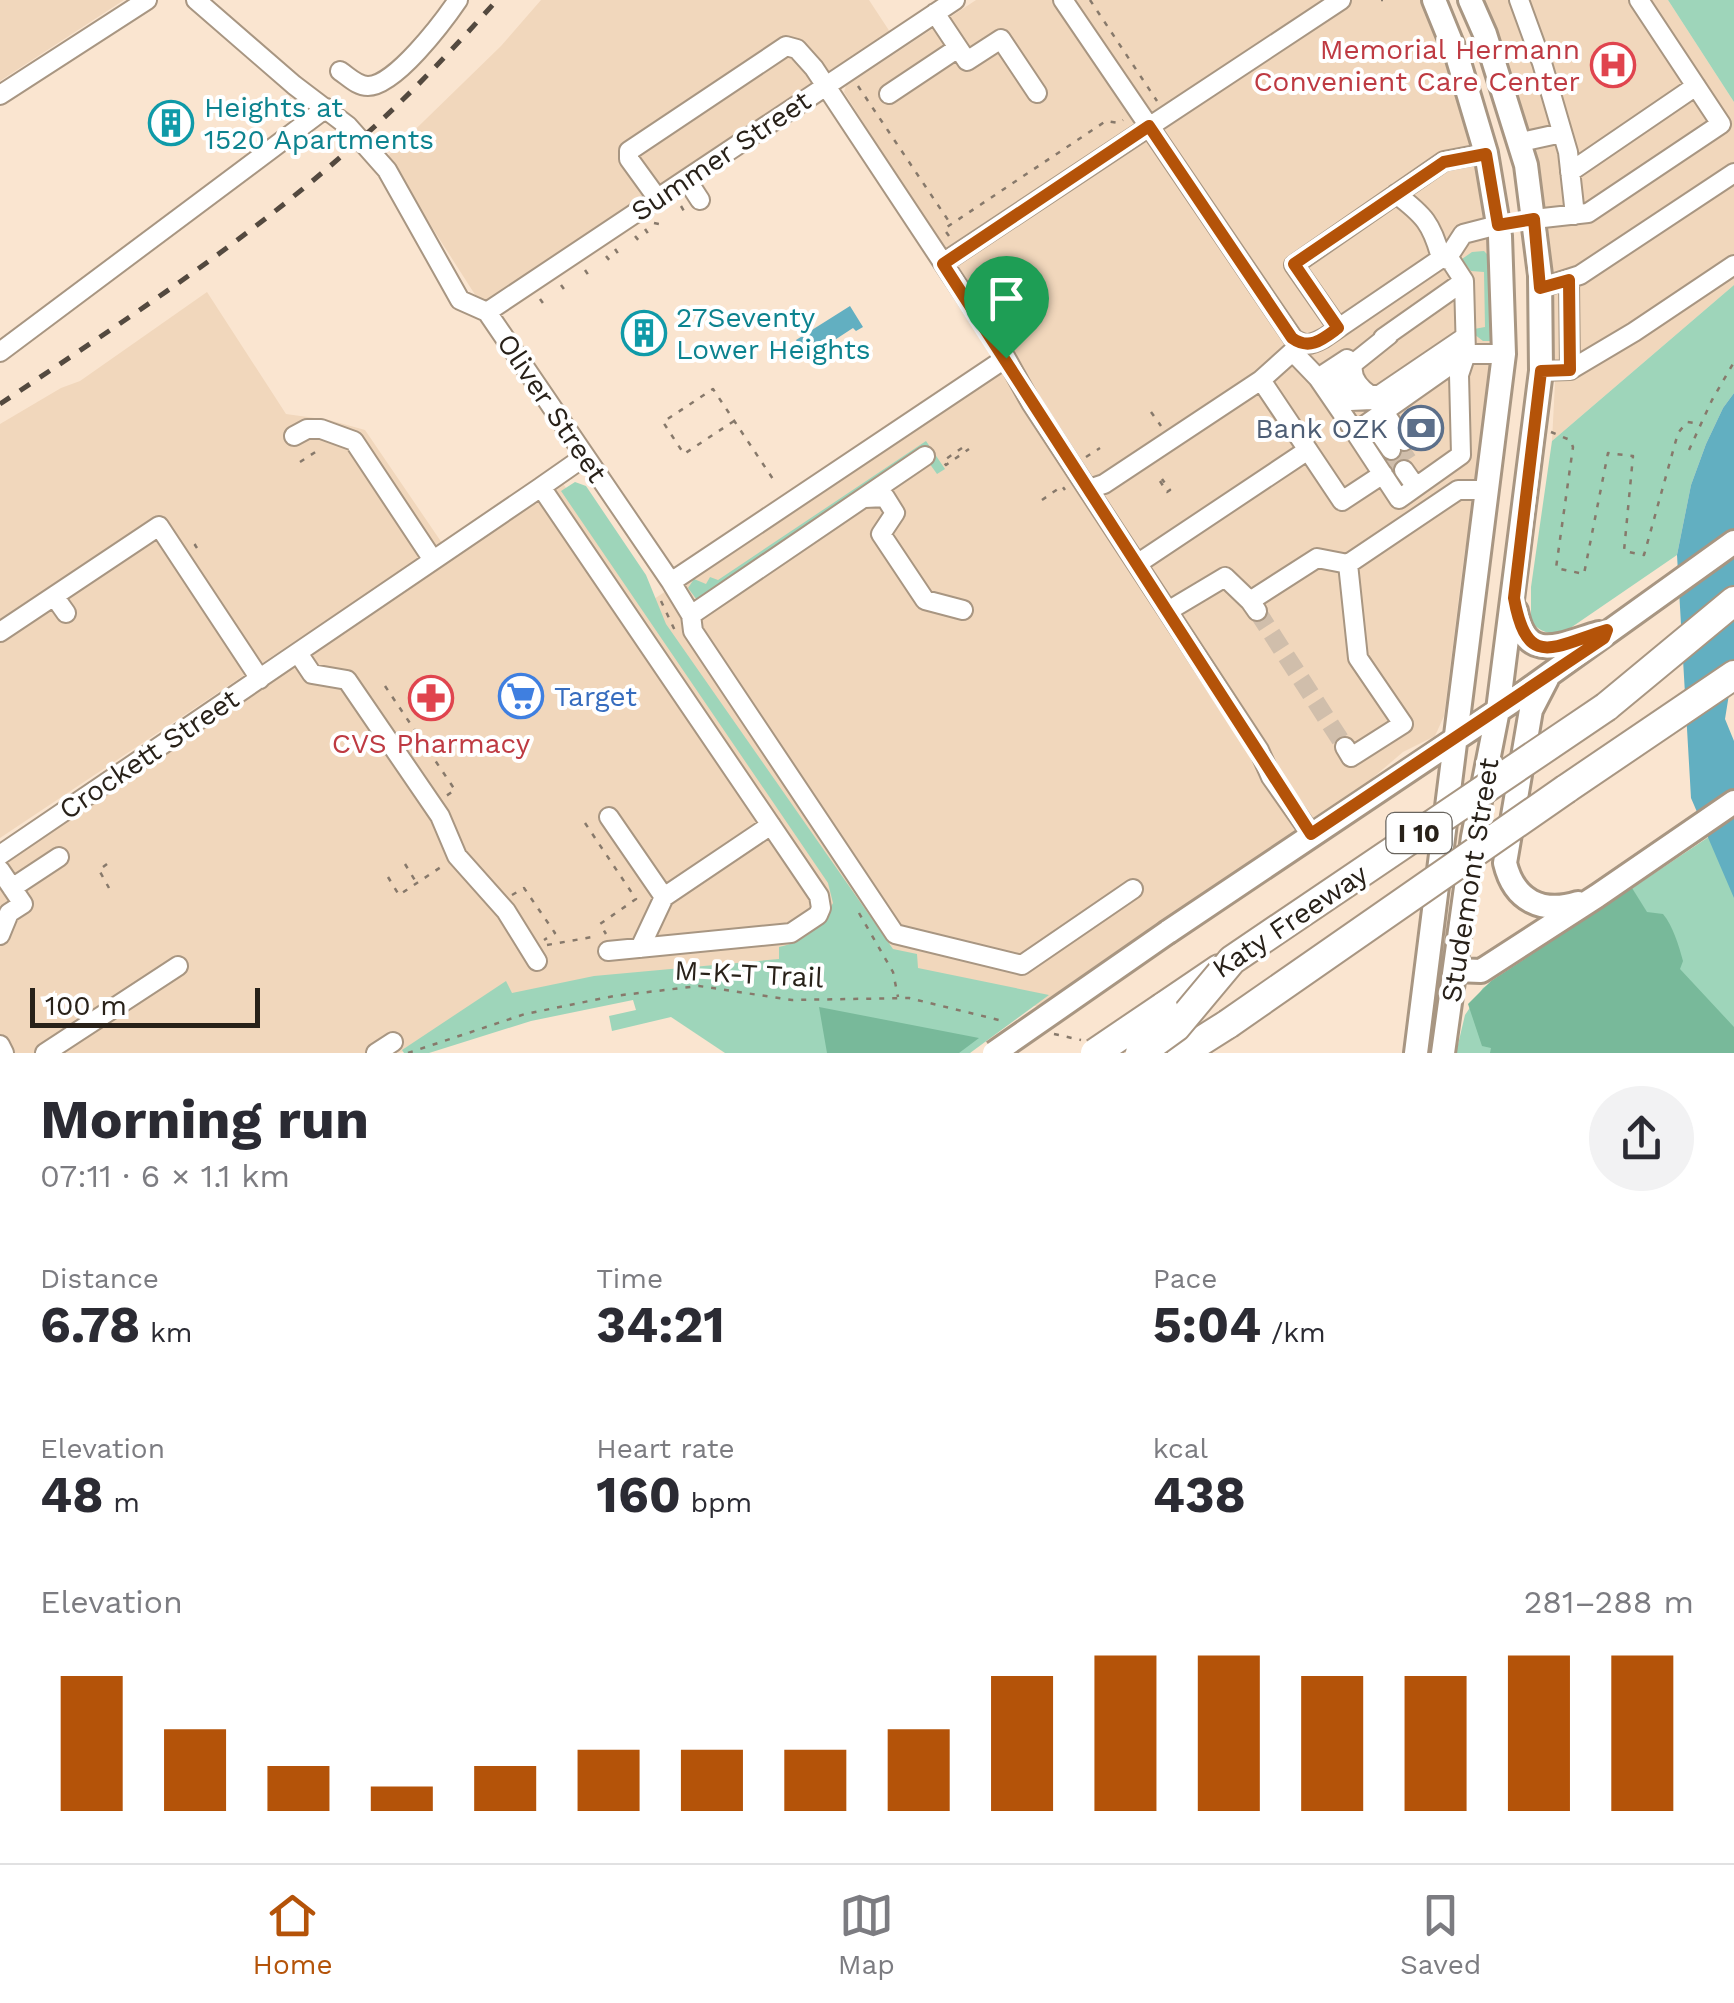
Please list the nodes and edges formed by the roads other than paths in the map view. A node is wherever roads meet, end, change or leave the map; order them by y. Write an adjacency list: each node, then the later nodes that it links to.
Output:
1 (148, 0): 18 (street)
2 (196, 0): 19 (street, Oliver Street)
3 (458, 0): 13 (street)
4 (955, 0): 11 (street, Summer Street)
5 (1063, 0): 20 (street)
6 (1341, 0): 20 (street)
7 (1434, 0): 23 (main road, Studemont Street)
8 (1470, 0): 22 (main road, Studemont Street)
9 (1519, 0): 21 (street)
10 (1639, 0): 15 (street)
11 (935, 14): 12 (street); 14 (street, Summer Street)
12 (958, 48): 16 (street); 17 (street)
13 (340, 72)
14 (825, 86): 26 (street, Summer Street); 28 (street); 34 (street)
15 (1696, 86): 24 (street); 30 (street)
16 (1037, 93)
17 (889, 94)
18 (0, 95)
19 (322, 111): 40 (street, Oliver Street); 45 (street)
20 (1149, 126): 34 (street); 44 (street)
21 (1562, 132): 22 (street); 24 (street)
22 (1520, 142): 31 (main road, Studemont Street)
23 (1486, 154): 27 (street); 32 (main road, Studemont Street)
24 (1570, 172): 30 (street)
25 (1734, 173): 37 (street)
26 (687, 180): 28 (street, Summer Street); 29 (street)
27 (1396, 194): 33 (street); 41 (street)
28 (658, 199): 40 (street, Summer Street)
29 (692, 206)
30 (1575, 214): 31 (street)
31 (1534, 219): 32 (main road); 39 (main road, Studemont Street)
32 (1498, 225): 33 (street); 35 (main road, Studemont Street)
33 (1441, 258): 38 (street); 41 (street)
34 (943, 264): 47 (street)
35 (1501, 265): 46 (main road, Studemont Street); 49 (main road)
36 (1734, 266): 48 (street)
37 (1569, 280): 39 (street); 48 (street)
38 (1464, 282): 42 (street); 43 (street)
39 (1540, 288): 49 (main road, Studemont Street)
40 (487, 312): 57 (street, Oliver Street)
41 (1338, 328): 44 (street)
42 (1390, 335): 50 (street); 52 (street)
43 (1466, 345): 46 (street); 52 (street); 59 (street)
44 (1298, 348): 50 (street); 51 (street)
45 (0, 352)
46 (1504, 354): 62 (main road, Studemont Street)
47 (1006, 358): 61 (street); 68 (street)
48 (1570, 370): 49 (street)
49 (1541, 371): 70 (main road, Studemont Street)
50 (1318, 378): 52 (street)
51 (1256, 383): 55 (street); 61 (street)
52 (1372, 417): 54 (street); 58 (street)
53 (294, 436): 65 (street)
54 (1395, 448)
55 (1303, 453): 58 (street); 66 (street)
56 (925, 456): 63 (street)
57 (584, 457): 60 (street, Crockett Street); 68 (street, Oliver Street)
58 (1403, 469): 59 (street); 59 (street)
59 (1420, 485)
60 (540, 487): 65 (street, Crockett Street); 89 (street)
61 (1089, 490): 66 (street)
62 (1486, 490): 67 (street); 85 (main road, Studemont Street)
63 (860, 500): 72 (street); 75 (street)
64 (1734, 542): 77 (main road)
65 (433, 560): 79 (street, Crockett Street)
66 (1137, 564): 73 (street)
67 (1348, 564): 73 (street); 86 (street)
68 (671, 582): 75 (street, Oliver Street)
69 (54, 596): 74 (street); 78 (street); 82 (street)
70 (1514, 598): 77 (main road); 84 (main road, Studemont Street)
71 (1734, 601): 83 (highway)
72 (962, 610)
73 (1168, 611): 90 (street)
74 (66, 613)
75 (691, 615): 95 (street, Oliver Street)
76 (1734, 620): 83 (highway, Katy Freeway / I 10)
77 (1607, 630): 80 (main road)
78 (0, 632)
79 (298, 653): 82 (street, Crockett Street); 103 (street)
80 (1548, 676): 84 (main road); 96 (main road)
81 (1734, 676): 106 (highway, Katy Freeway / I 10, bridge)
82 (260, 679): 91 (street, Crockett Street)
83 (1606, 706): 102 (highway, Katy Freeway / I 10, bridge)
84 (1498, 710): 85 (main road); 105 (main road, Studemont Street)
85 (1456, 737): 90 (main road); 99 (main road, Studemont Street)
86 (1344, 747)
87 (1734, 802): 96 (main road)
88 (609, 817): 97 (street)
89 (771, 825): 97 (street); 100 (street)
90 (1311, 834): 113 (main road, bridge)
91 (0, 855)
92 (59, 857): 94 (street)
93 (0, 870): 94 (street)
94 (12, 888): 98 (street)
95 (1133, 889)
96 (1597, 896): 105 (main road)
97 (664, 897): 100 (street)
98 (0, 935)
99 (1428, 938): 105 (main road); 117 (main road, Studemont Street)
100 (640, 948): 101 (street)
101 (608, 951)
102 (1232, 960): 108 (highway, Katy Freeway / I 10, bridge); 114 (highway, bridge)
103 (536, 961)
104 (178, 966): 111 (street)
105 (1455, 970): 118 (main road, Studemont Street)
106 (1228, 1024): 115 (highway); 116 (highway, Katy Freeway / I 10)
107 (0, 1045): 110 (street)
108 (1088, 1046)
109 (400, 1047): 112 (street)
110 (4, 1053)
111 (45, 1053)
112 (376, 1053)
113 (994, 1053)
114 (1140, 1053)
115 (1182, 1053)
116 (1193, 1053)
117 (1416, 1053)
118 (1443, 1053)

